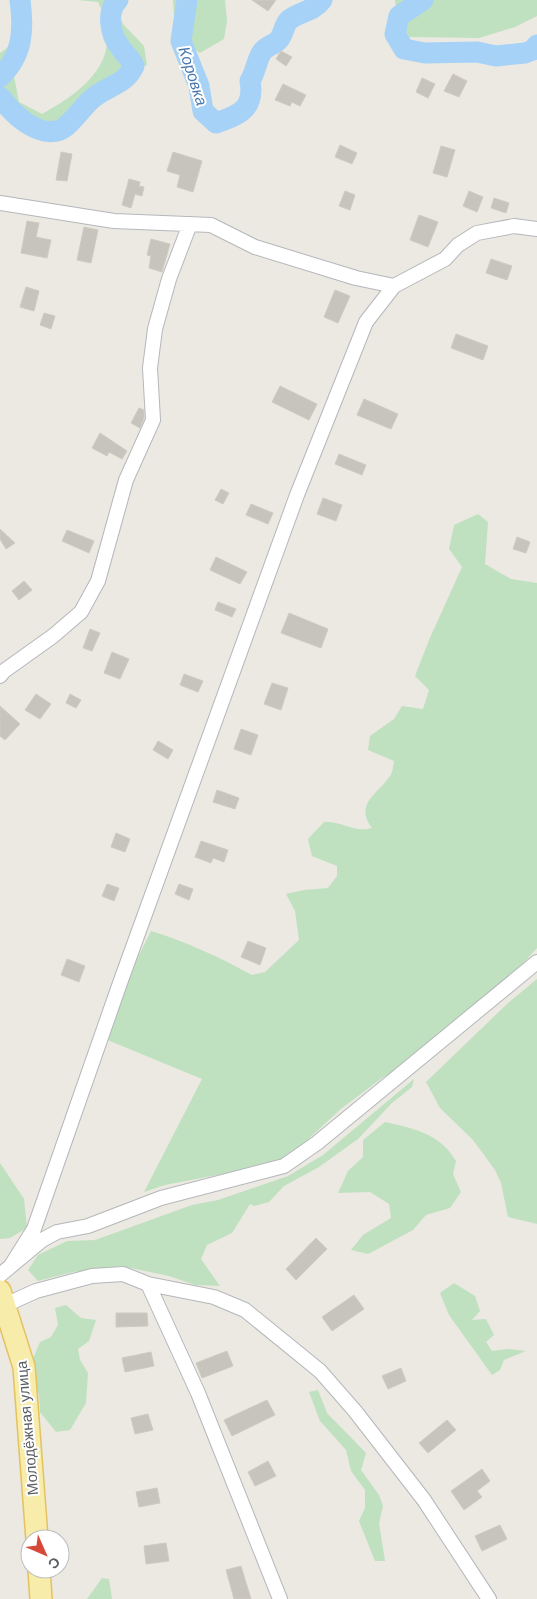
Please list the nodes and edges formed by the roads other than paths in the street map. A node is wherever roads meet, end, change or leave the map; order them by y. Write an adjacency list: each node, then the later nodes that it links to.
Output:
1 (0, 203): 2 (street)
2 (190, 224): 4 (street); 5 (street)
3 (537, 229): 4 (street)
4 (394, 286): 7 (street)
5 (0, 676)
6 (537, 962): 7 (street)
7 (12, 1264): 8 (street)
8 (0, 1275)
9 (148, 1284): 10 (street); 14 (street); 15 (street)
10 (3, 1298): 11 (main road, Молодёжная улица)
11 (36, 1529)
12 (40, 1579): 13 (main road)
13 (41, 1599)
14 (280, 1599)
15 (489, 1599)

